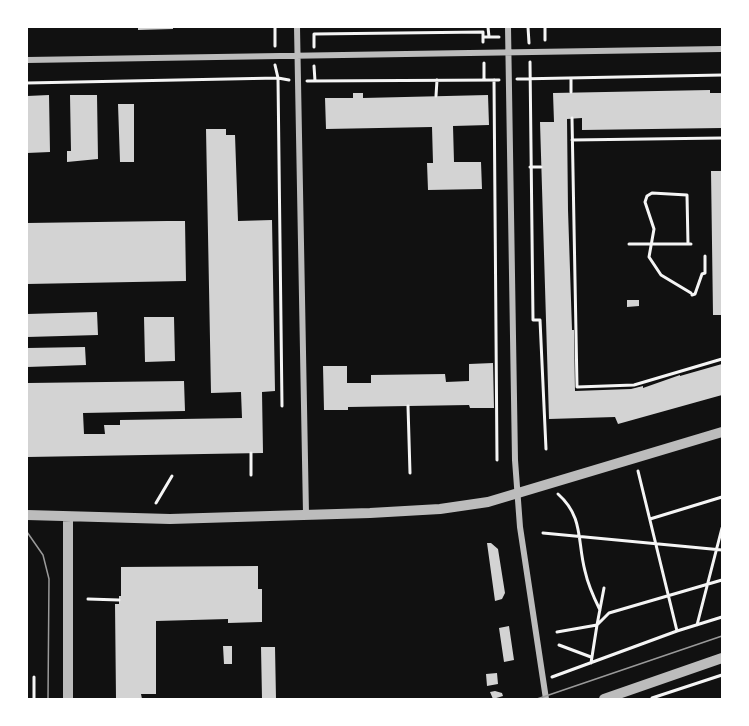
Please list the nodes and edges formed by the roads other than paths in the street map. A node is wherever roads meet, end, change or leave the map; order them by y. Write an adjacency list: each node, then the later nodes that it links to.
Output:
1 (297, 27): 5 (street)
2 (507, 27): 4 (street)
3 (722, 49): 4 (street)
4 (508, 52): 5 (street); 8 (street)
5 (298, 56): 6 (street); 9 (street)
6 (27, 60)
7 (722, 432): 8 (street)
8 (518, 492): 9 (street); 14 (street)
9 (306, 514): 11 (street)
10 (27, 515): 11 (street)
11 (68, 517): 13 (street)
12 (722, 658): 15 (street)
13 (68, 699)
14 (546, 699)
15 (604, 699)

